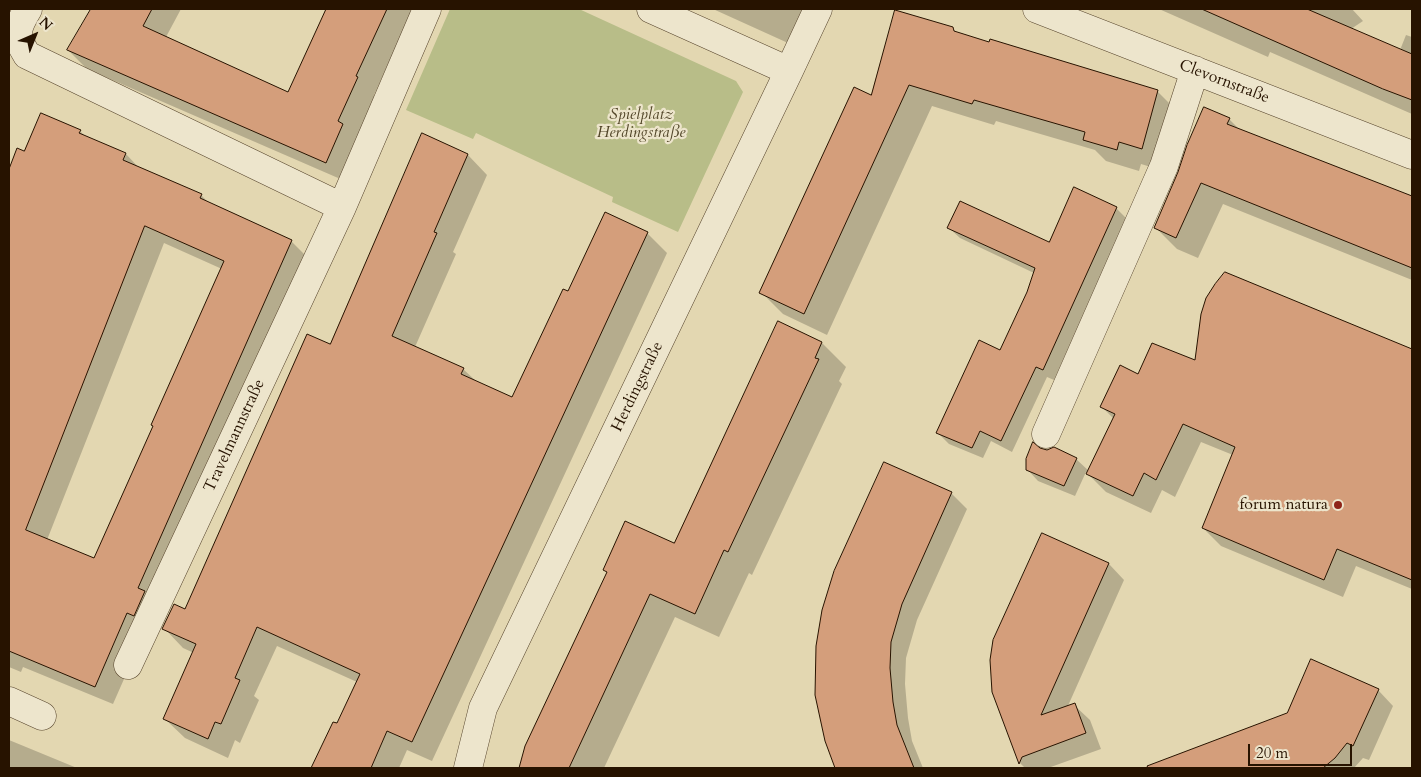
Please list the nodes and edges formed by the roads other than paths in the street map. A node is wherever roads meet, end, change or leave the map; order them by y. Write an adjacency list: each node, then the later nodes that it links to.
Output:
1 (28, 9): 9 (street)
2 (427, 9): 9 (street, Travelmannstraße)
3 (651, 9): 7 (street)
4 (818, 9): 7 (street, Herdingstraße)
5 (1037, 9): 6 (street, Clevornstraße)
6 (1195, 70): 8 (street, Clevornstraße); 10 (street)
7 (789, 71): 14 (street, Herdingstraße)
8 (1412, 155)
9 (342, 207): 11 (street, Travelmannstraße)
10 (1046, 434)
11 (128, 665)
12 (9, 701): 13 (street)
13 (42, 716)
14 (468, 768)

